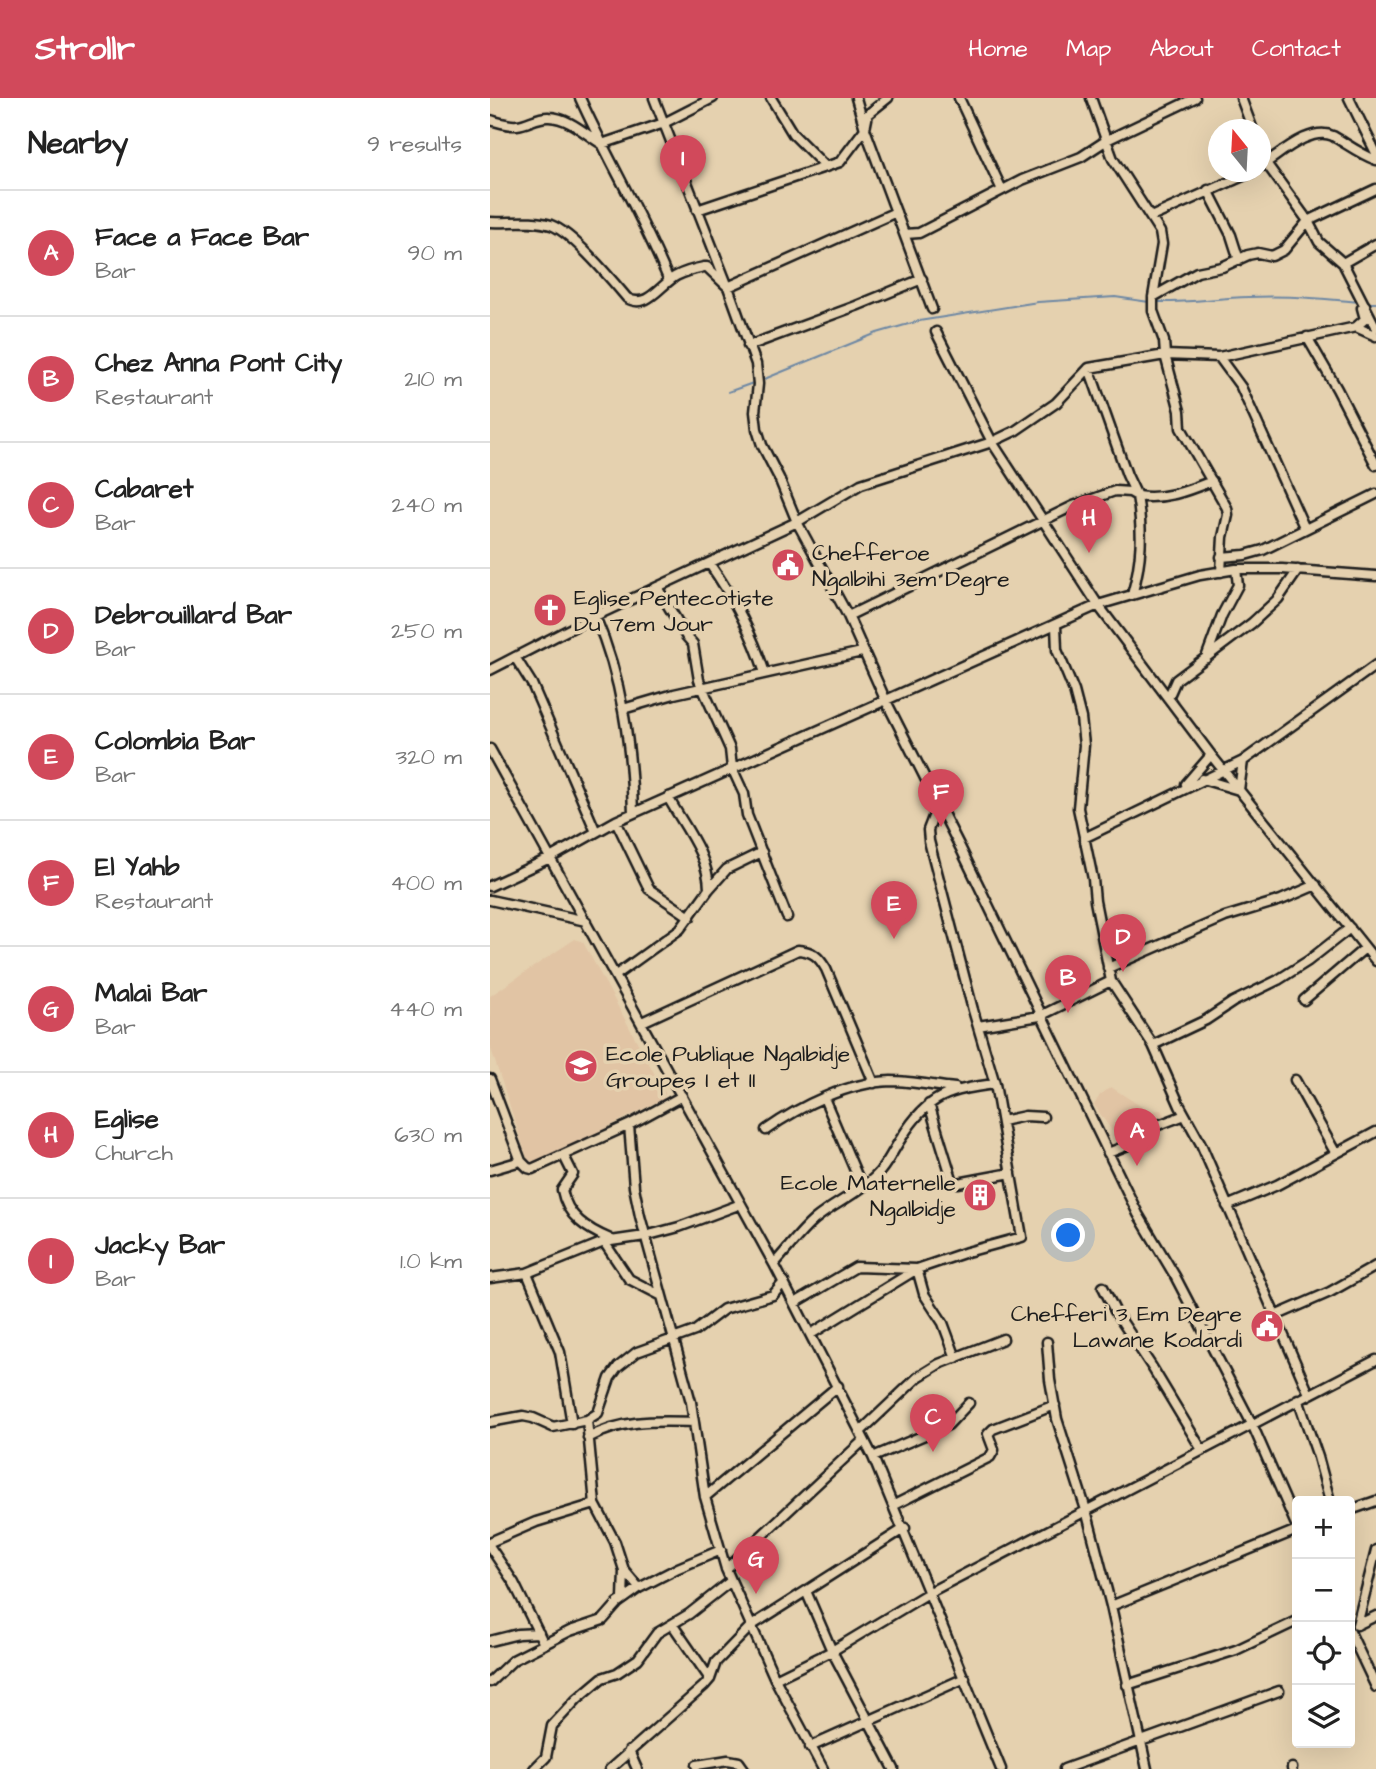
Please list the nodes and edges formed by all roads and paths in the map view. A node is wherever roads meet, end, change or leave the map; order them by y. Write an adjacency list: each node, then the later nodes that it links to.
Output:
1 (579, 98): 17 (street)
2 (654, 98): 14 (street)
3 (713, 98): 14 (street)
4 (771, 98): 21 (street)
5 (856, 98): 15 (street)
6 (888, 98): 15 (street)
7 (959, 98): 25 (street)
8 (1091, 98): 16 (street)
9 (1195, 98): 16 (street)
10 (1241, 98): 12 (street)
11 (1349, 98): 18 (street)
12 (1249, 119)
13 (490, 120): 17 (street)
14 (664, 123): 17 (street); 27 (street)
15 (865, 129): 21 (street); 28 (street)
16 (1107, 140): 25 (street); 29 (street)
17 (603, 144): 37 (street)
18 (1376, 153)
19 (1271, 160): 20 (street)
20 (1376, 160)
21 (826, 167): 27 (street)
22 (1271, 175): 30 (street)
23 (1228, 182): 26 (street)
24 (1376, 189): 30 (street)
25 (1002, 190): 32 (street)
26 (1208, 190): 29 (street); 34 (street)
27 (697, 210): 38 (street)
28 (896, 212): 32 (street); 38 (street)
29 (1152, 217): 39 (street)
30 (1308, 221): 34 (street); 35 (street)
31 (490, 222): 37 (street)
32 (905, 234): 36 (street)
33 (1376, 244): 35 (street)
34 (1240, 260): 39 (street)
35 (1343, 263): 40 (street)
36 (922, 279): 41 (street); 47 (street)
37 (669, 281): 38 (street)
38 (728, 286): 47 (street)
39 (1153, 297): 48 (street)
40 (1365, 305): 42 (street); 43 (street)
41 (932, 309)
42 (1356, 327): 45 (street); 46 (street)
43 (1376, 328)
44 (936, 332): 51 (street)
45 (1376, 336)
46 (1307, 337): 49 (street); 52 (street)
47 (748, 346): 57 (street)
48 (1165, 355): 49 (street); 50 (street); 53 (street)
49 (1219, 357): 58 (street)
50 (1089, 368): 51 (street); 55 (street)
51 (992, 442): 56 (street); 57 (street)
52 (1376, 465)
53 (1212, 481): 55 (street); 59 (street)
54 (1376, 494): 58 (street)
55 (1137, 496): 56 (street); 66 (street)
56 (1045, 521): 67 (street); 69 (street)
57 (797, 522): 60 (street); 69 (street)
58 (1305, 529): 59 (street)
59 (1221, 556): 63 (street)
60 (709, 563): 65 (street); 76 (street)
61 (1237, 569): 62 (street); 63 (street); 73 (street)
62 (1298, 570): 64 (street); 73 (street)
63 (1221, 572): 66 (street)
64 (1376, 576)
65 (657, 587): 68 (street); 77 (street)
66 (1132, 595): 67 (street)
67 (1098, 604): 70 (street); 78 (street)
68 (595, 616): 72 (street); 80 (street)
69 (848, 616): 71 (street)
70 (1056, 625): 79 (street); 94 (street)
71 (862, 652): 76 (street); 79 (street)
72 (515, 657): 75 (street); 93 (street)
73 (1206, 658): 78 (street)
74 (1376, 665): 83 (street)
75 (490, 670)
76 (765, 673): 77 (street)
77 (701, 688): 80 (street); 84 (street)
78 (1168, 698): 82 (street)
79 (885, 699): 84 (street); 90 (street)
80 (623, 709): 91 (street)
81 (490, 749): 96 (street)
82 (1211, 755): 85 (street); 87 (street)
83 (1243, 761): 85 (street); 88 (street)
84 (732, 768): 89 (street); 95 (street)
85 (1223, 769): 86 (street); 88 (street)
86 (1202, 779): 87 (street); 88 (street)
87 (1182, 789): 94 (street)
88 (1238, 790): 98 (street)
89 (668, 797): 91 (street); 97 (street)
90 (938, 804): 115 (street); 117 (street)
91 (633, 813): 92 (street)
92 (616, 821): 93 (street); 105 (street)
93 (596, 832): 96 (street)
94 (1084, 838): 111 (street)
95 (762, 852): 99 (street); 106 (street)
96 (550, 858): 101 (street); 107 (street)
97 (709, 874): 99 (street); 102 (street)
98 (1309, 875): 100 (street); 103 (street)
99 (718, 881): 102 (street)
100 (1316, 885): 103 (street); 108 (street)
101 (490, 886)
102 (709, 889): 105 (street)
103 (1304, 889): 111 (street)
104 (490, 900): 107 (street)
105 (690, 917): 112 (street)
106 (787, 917)
107 (586, 921): 112 (street)
108 (1350, 928): 109 (street); 118 (street)
109 (1365, 947): 110 (street); 114 (street)
110 (1376, 961)
111 (1108, 968): 113 (street)
112 (616, 975): 116 (street)
113 (1111, 981): 115 (street); 118 (street)
114 (1304, 1000)
115 (1040, 1016): 117 (street); 135 (street)
116 (642, 1022): 121 (street); 124 (street)
117 (978, 1026): 122 (street)
118 (1153, 1045): 129 (street)
119 (1296, 1080): 136 (street)
120 (490, 1082): 127 (street)
121 (874, 1083): 123 (street); 125 (street)
122 (995, 1084): 123 (street); 131 (street)
123 (959, 1088): 126 (street)
124 (682, 1096): 132 (street); 142 (street)
125 (824, 1098): 133 (street); 141 (street)
126 (929, 1104): 140 (street); 141 (street)
127 (501, 1108): 128 (street); 138 (street)
128 (490, 1110)
129 (1185, 1115): 135 (street); 143 (street)
130 (1043, 1117): 131 (street)
131 (1002, 1121): 140 (street)
132 (629, 1125): 137 (street); 144 (street)
133 (766, 1130)
134 (1376, 1132): 136 (street)
135 (1108, 1153): 171 (street)
136 (1335, 1153): 143 (street)
137 (564, 1156): 138 (street); 145 (street)
138 (521, 1161): 139 (street)
139 (490, 1170)
140 (1011, 1173): 148 (street)
141 (862, 1187): 146 (street)
142 (741, 1204): 144 (street); 146 (street)
143 (1227, 1206): 155 (street)
144 (645, 1236): 145 (street); 153 (street)
145 (607, 1240): 149 (street); 153 (street)
146 (774, 1264): 151 (street)
147 (1376, 1266): 155 (street)
148 (917, 1269): 154 (street); 156 (street); 160 (street)
149 (527, 1273): 150 (street); 170 (street)
150 (490, 1278)
151 (784, 1282): 154 (street); 157 (street)
152 (1103, 1287): 174 (street)
153 (660, 1295): 157 (street)
154 (795, 1303): 156 (street)
155 (1275, 1316): 163 (street)
156 (811, 1334): 162 (street)
157 (672, 1338): 167 (street); 169 (street)
158 (1003, 1339): 160 (street)
159 (1047, 1342): 166 (street)
160 (956, 1358): 172 (street)
161 (1376, 1360): 163 (street)
162 (838, 1387): 172 (street); 177 (street)
163 (1309, 1394): 164 (street)
164 (1298, 1399): 171 (street); 176 (street)
165 (968, 1403): 175 (street)
166 (1055, 1405): 180 (street); 182 (street)
167 (587, 1420): 170 (street); 173 (street)
168 (490, 1422): 170 (street)
169 (694, 1422): 173 (street); 177 (street)
170 (572, 1424)
171 (1252, 1424): 174 (street); 183 (street)
172 (862, 1436): 175 (street); 190 (street)
173 (588, 1438): 179 (street)
174 (1202, 1450): 182 (street)
175 (873, 1457): 180 (street)
176 (1330, 1496)
177 (705, 1497): 188 (street)
178 (1376, 1501): 181 (street)
179 (595, 1504): 186 (street); 191 (street)
180 (894, 1505): 184 (street)
181 (1355, 1508)
182 (1086, 1510): 195 (street); 197 (street)
183 (1292, 1516)
184 (905, 1528): 194 (street); 195 (street)
185 (1292, 1530): 197 (street)
186 (490, 1542)
187 (490, 1547): 204 (street)
188 (720, 1550): 190 (street); 193 (street)
189 (1376, 1550): 200 (street)
190 (726, 1569): 192 (street)
191 (624, 1570): 193 (street); 196 (street)
192 (731, 1581): 201 (street); 202 (street)
193 (639, 1588): 196 (street)
194 (806, 1591): 202 (street); 208 (street)
195 (930, 1592): 208 (street); 210 (street)
196 (623, 1599): 207 (street)
197 (1111, 1606): 214 (street)
198 (1376, 1616): 203 (street)
199 (1295, 1622): 214 (street)
200 (1354, 1622)
201 (672, 1624): 211 (street); 222 (street)
202 (751, 1626): 211 (street); 212 (street)
203 (1355, 1627)
204 (539, 1633): 206 (street); 207 (street)
205 (1355, 1635): 209 (street)
206 (490, 1641)
207 (544, 1644): 213 (street)
208 (832, 1651): 212 (street); 217 (street)
209 (1373, 1673): 215 (street)
210 (965, 1678): 217 (street); 228 (street)
211 (710, 1679): 220 (street)
212 (775, 1679): 219 (street)
213 (490, 1682)
214 (1127, 1685): 218 (street)
215 (1376, 1687)
216 (1279, 1691): 218 (street)
217 (867, 1720): 219 (street); 227 (street)
218 (1140, 1741): 229 (street); 230 (street)
219 (810, 1747): 226 (street)
220 (629, 1751): 223 (street); 224 (street)
221 (697, 1765): 225 (street)
222 (534, 1769)
223 (610, 1769)
224 (637, 1769)
225 (744, 1769)
226 (823, 1769)
227 (894, 1769)
228 (1001, 1769)
229 (1064, 1769)
230 (1147, 1769)

